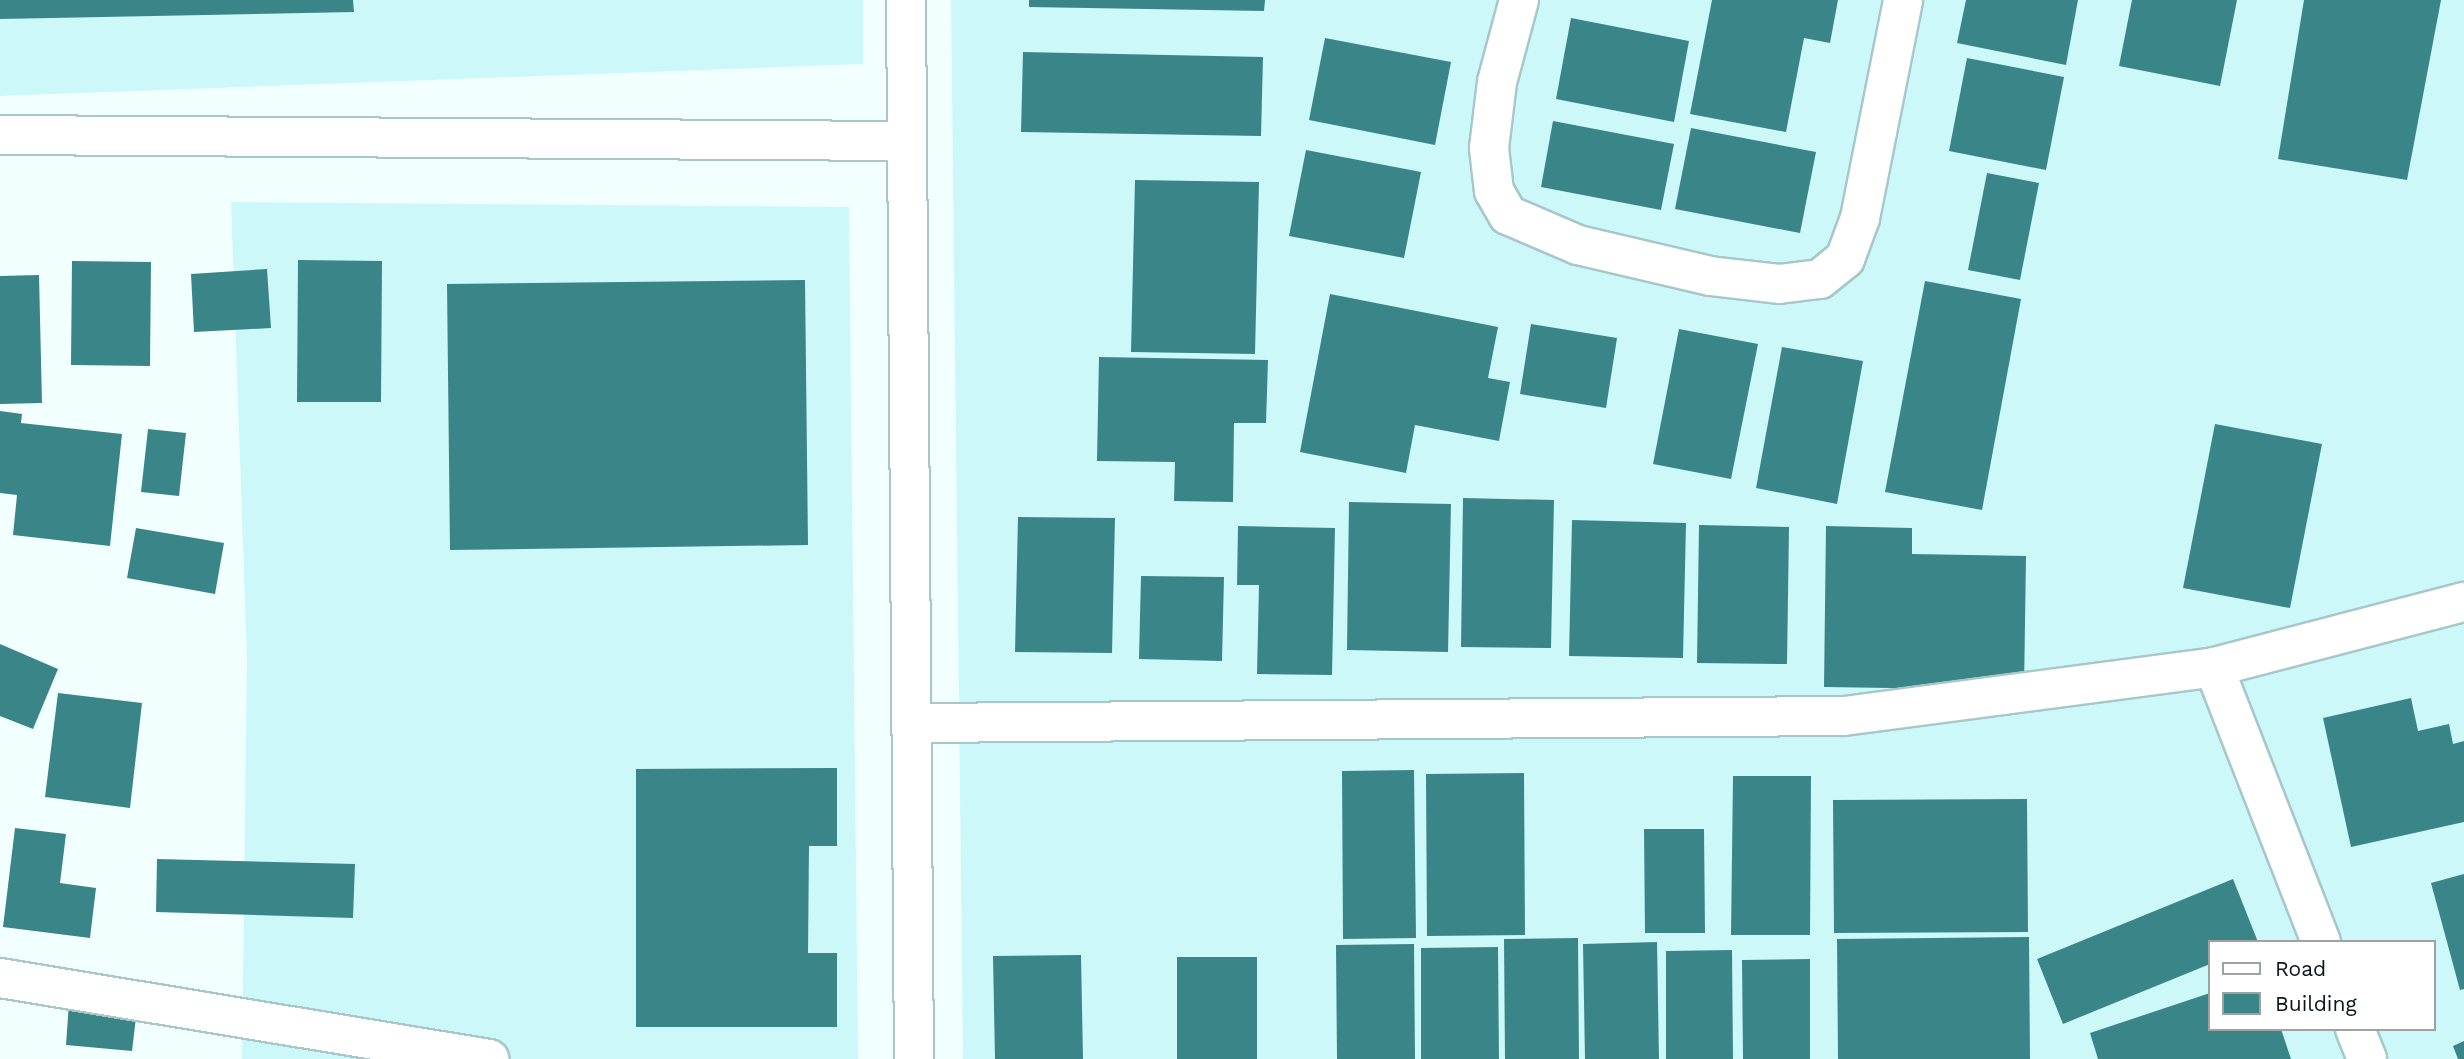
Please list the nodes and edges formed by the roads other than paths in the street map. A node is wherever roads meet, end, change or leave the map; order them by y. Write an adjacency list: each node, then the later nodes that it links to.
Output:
1 (906, 0): 5 (street)
2 (1519, 0): 3 (street)
3 (1903, 0)
4 (0, 135): 5 (street)
5 (907, 141): 8 (street)
6 (2464, 602): 7 (street)
7 (2214, 667): 8 (street); 9 (street)
8 (912, 723): 13 (street)
9 (2320, 940)
10 (0, 978): 12 (street)
11 (2356, 1031): 14 (street)
12 (489, 1059)
13 (914, 1059)
14 (2367, 1059)

